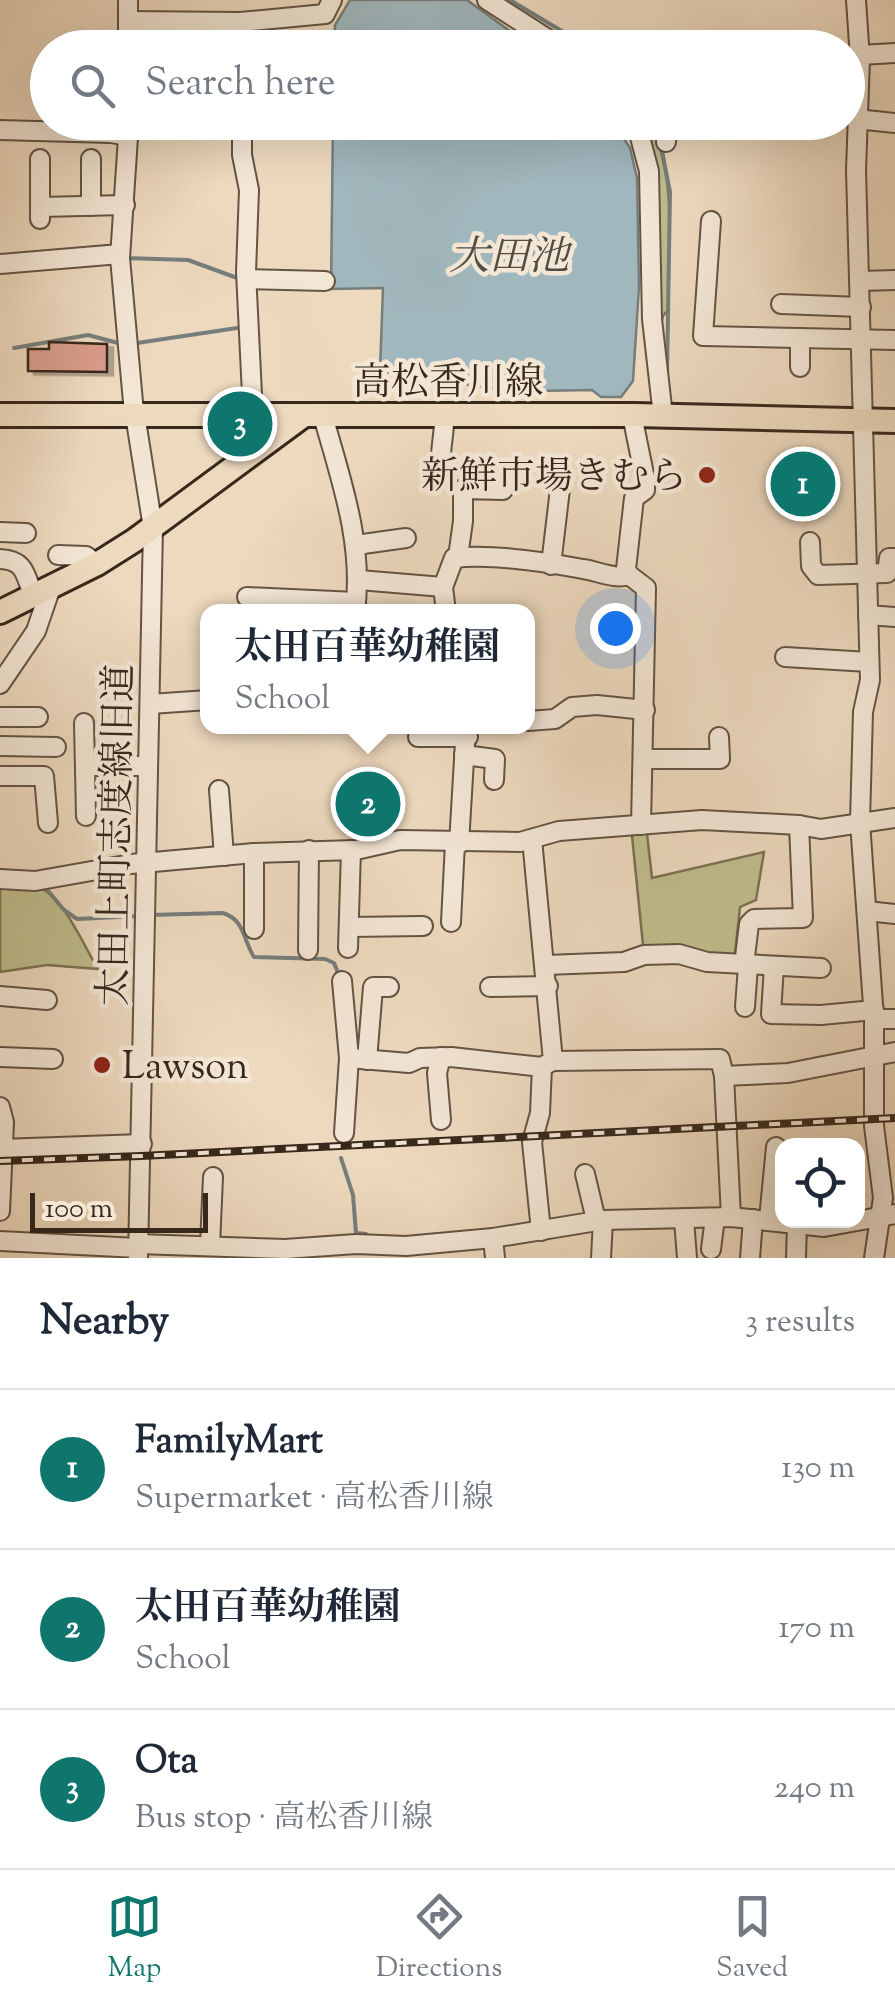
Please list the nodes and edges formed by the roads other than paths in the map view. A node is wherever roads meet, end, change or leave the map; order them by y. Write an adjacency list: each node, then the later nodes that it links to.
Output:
1 (128, 0): 5 (street)
2 (332, 0): 6 (street)
3 (487, 0): 9 (street)
4 (856, 0): 10 (street)
5 (128, 22): 6 (street); 7 (street)
6 (240, 22): 8 (street)
7 (128, 30)
8 (240, 30)
9 (531, 30)
10 (856, 30)
11 (895, 53): 12 (street)
12 (865, 57)
13 (865, 120): 14 (street)
14 (895, 123)
15 (0, 130): 16 (street)
16 (30, 131)
17 (128, 140): 23 (street, 太田上町志度線旧道)
18 (242, 140): 28 (street)
19 (641, 140): 44 (street)
20 (857, 140): 31 (street)
21 (40, 159): 24 (street)
22 (91, 159): 24 (street)
23 (125, 205): 24 (street); 26 (street, 太田上町志度線旧道)
24 (91, 206)
25 (711, 222): 34 (street)
26 (120, 258): 27 (street); 39 (street, 太田上町志度線旧道)
27 (0, 264)
28 (246, 278): 30 (street); 40 (street)
29 (895, 280): 31 (street)
30 (325, 281)
31 (860, 281): 33 (street)
32 (781, 304): 33 (street)
33 (861, 306): 35 (street)
34 (800, 338): 35 (street); 37 (street)
35 (862, 338): 36 (street); 45 (street)
36 (895, 340)
37 (800, 367)
38 (0, 415): 39 (main road, 高松香川線)
39 (137, 415): 40 (main road, 高松香川線); 50 (street, 太田上町志度線旧道)
40 (254, 416): 41 (main road, 高松香川線)
41 (313, 416): 42 (main road, 高松香川線); 50 (main road); 55 (street)
42 (444, 416): 43 (main road, 高松香川線); 47 (street)
43 (632, 416): 44 (main road, 高松香川線); 63 (street)
44 (664, 416): 45 (main road, 高松香川線)
45 (864, 419): 46 (main road, 高松香川線); 62 (street)
46 (895, 420)
47 (441, 464)
48 (503, 489): 57 (street)
49 (560, 489): 61 (street)
50 (153, 528): 60 (main road); 78 (street, 太田上町志度線旧道)
51 (0, 532): 52 (street)
52 (26, 532)
53 (406, 538): 55 (street)
54 (810, 542): 62 (street)
55 (356, 545): 64 (street)
56 (58, 555): 60 (street)
57 (458, 557): 61 (street); 65 (street)
58 (895, 558): 62 (street)
59 (0, 559): 66 (street)
60 (97, 564): 66 (main road)
61 (551, 565): 63 (street)
62 (868, 574): 72 (street)
63 (630, 575): 79 (street)
64 (359, 580): 65 (street); 69 (street)
65 (443, 587): 70 (street)
66 (42, 591): 71 (main road); 76 (street)
67 (247, 598): 68 (street)
68 (320, 604)
69 (356, 604)
70 (445, 604)
71 (0, 612)
72 (868, 615): 73 (street); 75 (street)
73 (895, 617)
74 (785, 658): 75 (street)
75 (869, 662): 97 (street)
76 (0, 684)
77 (200, 701): 78 (street)
78 (150, 704): 91 (street, 太田上町志度線旧道)
79 (645, 710): 82 (street); 89 (street)
80 (0, 717): 81 (street)
81 (38, 717)
82 (535, 721)
83 (84, 723): 90 (street)
84 (418, 737): 86 (street)
85 (719, 737): 89 (street)
86 (466, 740): 93 (street); 102 (street)
87 (0, 746): 88 (street)
88 (56, 747)
89 (643, 759): 99 (street)
90 (86, 766): 91 (street); 95 (street)
91 (148, 766): 107 (street, 太田上町志度線旧道)
92 (0, 776): 98 (street)
93 (494, 780)
94 (218, 790): 106 (street)
95 (86, 816)
96 (895, 818): 97 (street)
97 (860, 822): 100 (street); 109 (street)
98 (48, 823)
99 (641, 825): 100 (street); 101 (street)
100 (799, 825): 118 (street)
101 (532, 840): 102 (street); 117 (street)
102 (457, 844): 104 (street); 111 (street)
103 (309, 850): 104 (street); 105 (street); 116 (street)
104 (351, 850): 113 (street)
105 (254, 853): 106 (street); 114 (street)
106 (224, 856): 107 (street)
107 (146, 864): 108 (street); 141 (street, 太田上町志度線旧道)
108 (0, 879)
109 (866, 912): 110 (street); 128 (street)
110 (895, 914)
111 (451, 922)
112 (423, 926): 113 (street)
113 (349, 927): 115 (street)
114 (254, 930)
115 (348, 948)
116 (308, 950)
117 (546, 965): 118 (street); 122 (street)
118 (746, 965): 119 (street); 127 (street)
119 (774, 966): 120 (street); 128 (street)
120 (822, 968)
121 (342, 982): 135 (street)
122 (548, 986): 124 (street); 136 (street)
123 (390, 987): 135 (street)
124 (490, 987)
125 (0, 996): 126 (street)
126 (47, 1000)
127 (745, 1007)
128 (874, 1015): 129 (street); 131 (street)
129 (895, 1019)
130 (895, 1052): 131 (street)
131 (874, 1056): 137 (street); 147 (street)
132 (0, 1057): 134 (street)
133 (441, 1057): 135 (street); 136 (street); 139 (street)
134 (53, 1059)
135 (358, 1060): 140 (street)
136 (548, 1064): 137 (street); 154 (street)
137 (724, 1076): 148 (street)
138 (0, 1107): 142 (street)
139 (441, 1120)
140 (344, 1133)
141 (142, 1144): 142 (street); 160 (street, 太田上町志度線旧道)
142 (1, 1150): 146 (street)
143 (775, 1151): 149 (street)
144 (585, 1174): 150 (street)
145 (214, 1177): 156 (street)
146 (0, 1211)
147 (888, 1216): 169 (street)
148 (723, 1217): 149 (street); 151 (street); 158 (street)
149 (761, 1219): 152 (street); 167 (street)
150 (599, 1220): 151 (street); 154 (street); 165 (street)
151 (684, 1220): 166 (street)
152 (775, 1221)
153 (796, 1228): 168 (street)
154 (541, 1230): 155 (street)
155 (493, 1238): 162 (street); 164 (street)
156 (210, 1245): 160 (street); 163 (street)
157 (6, 1246): 159 (street)
158 (711, 1249)
159 (58, 1250): 161 (street)
160 (138, 1250): 161 (street)
161 (90, 1251)
162 (407, 1252): 163 (street)
163 (284, 1253)
164 (495, 1258)
165 (601, 1258)
166 (687, 1258)
167 (750, 1258)
168 (796, 1258)
169 (874, 1258)

